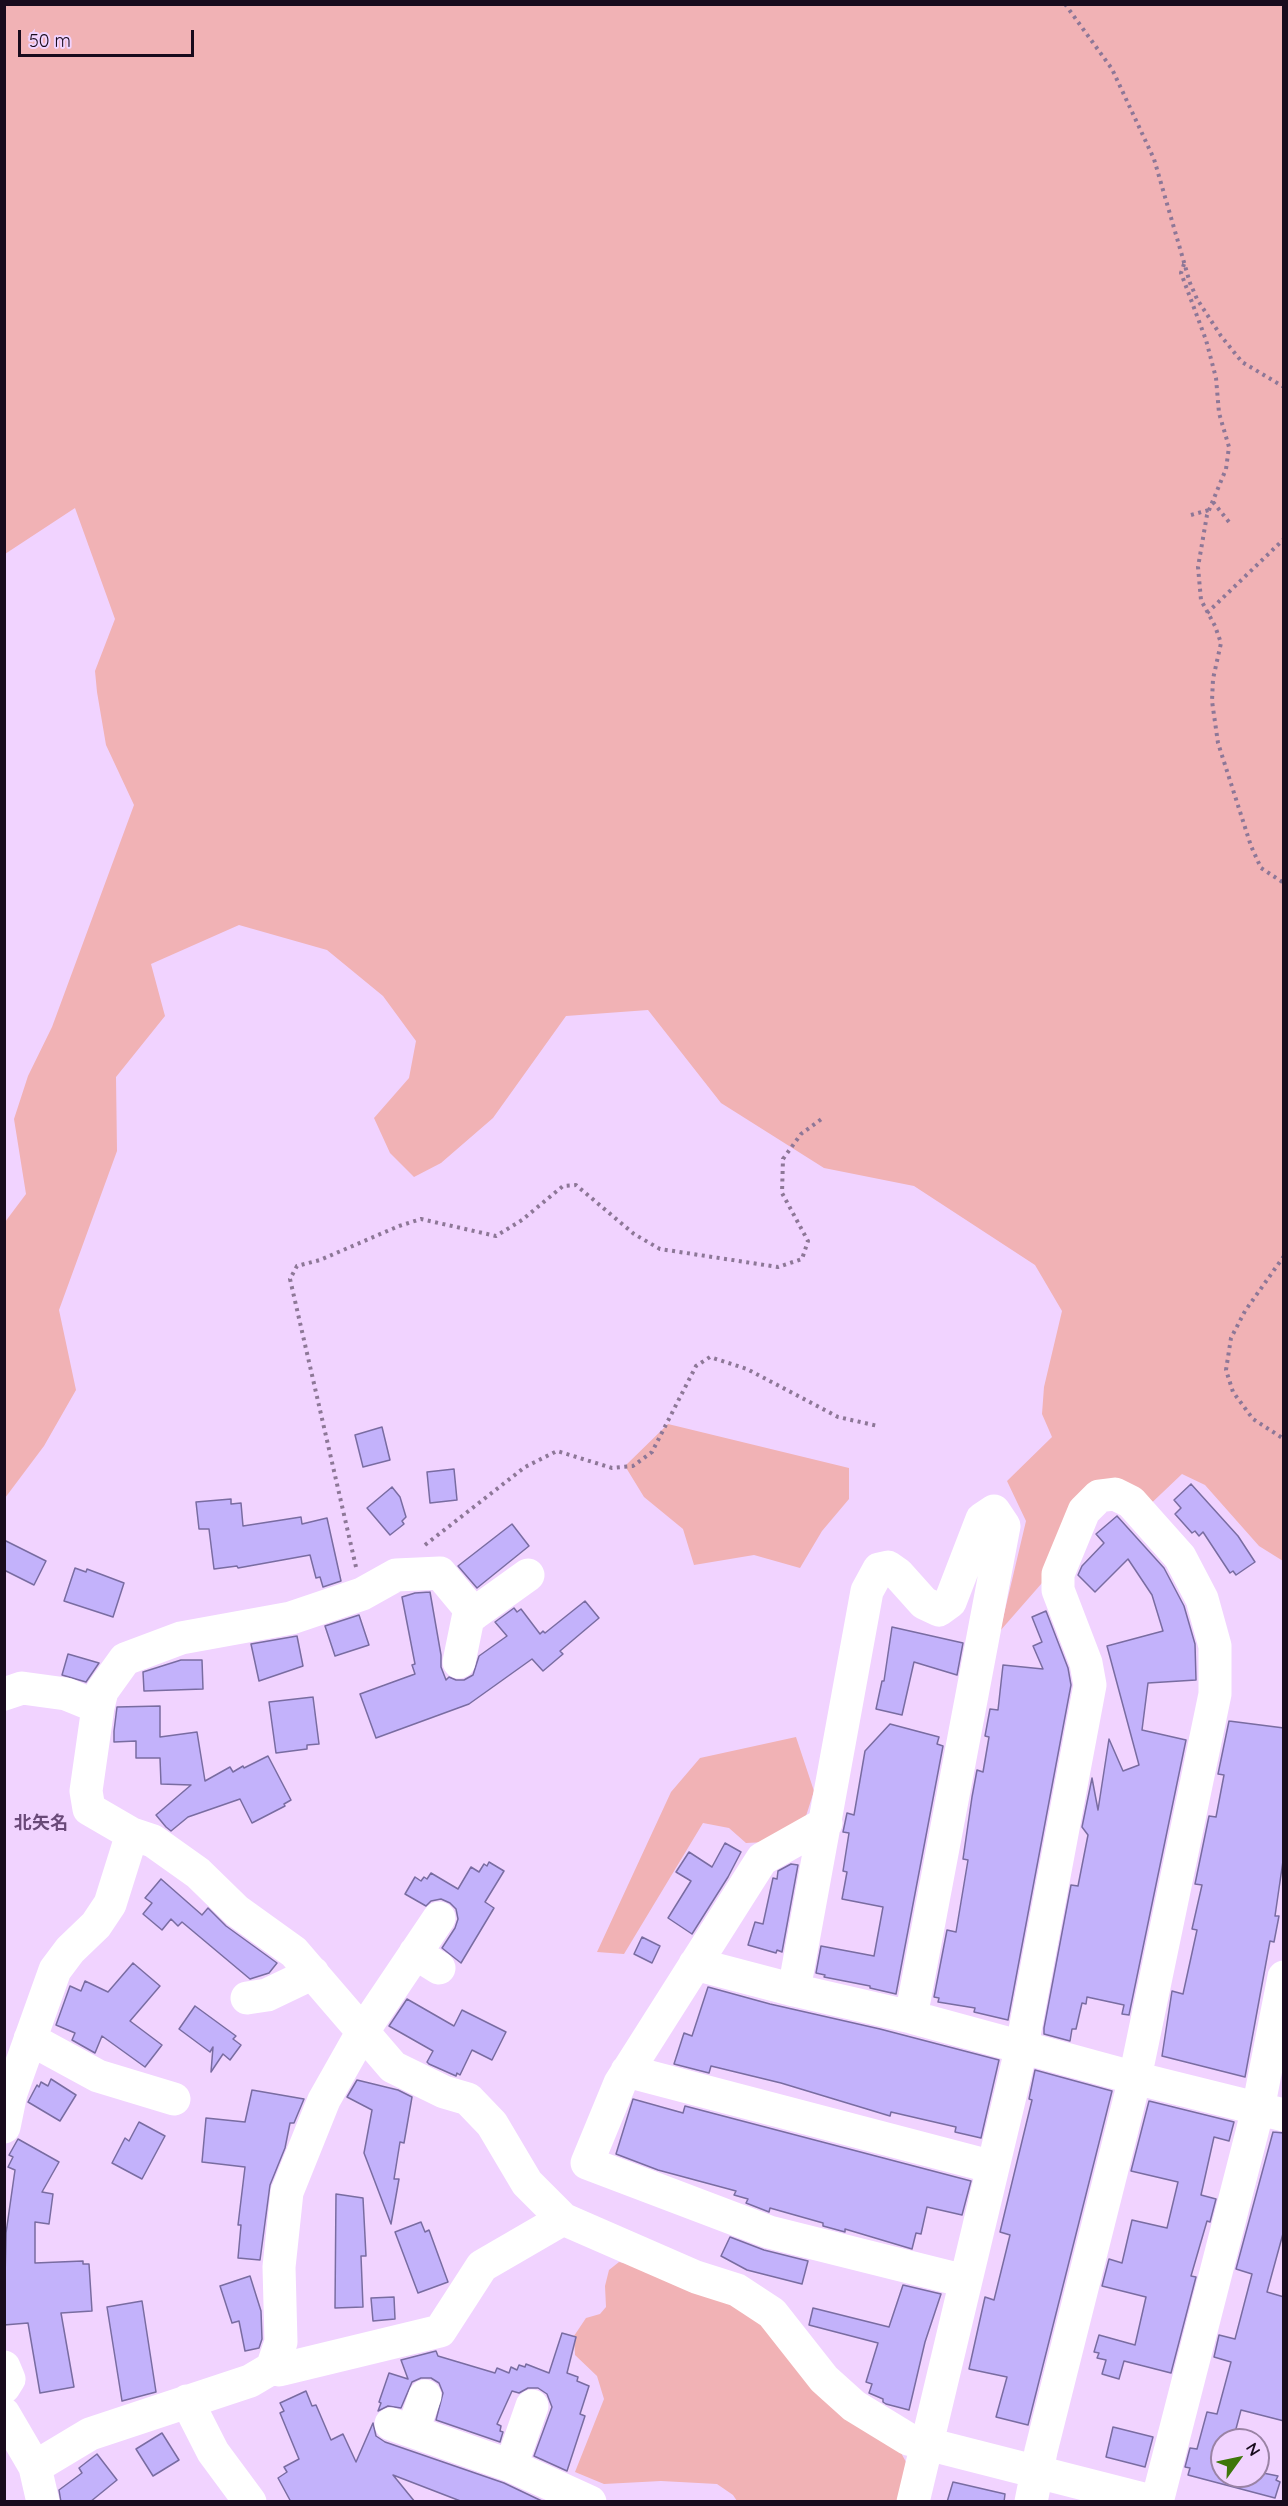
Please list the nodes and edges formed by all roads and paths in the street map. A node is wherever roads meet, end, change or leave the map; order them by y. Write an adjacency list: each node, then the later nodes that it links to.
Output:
1 (1065, 4): 2 (path)
2 (1184, 264): 3 (path); 4 (path)
3 (1284, 387)
4 (1213, 502): 5 (path); 7 (path)
5 (1210, 510): 6 (path); 9 (path)
6 (1191, 515)
7 (1229, 522)
8 (1284, 539): 9 (path)
9 (1208, 613): 10 (path)
10 (1284, 883)
11 (824, 1118): 17 (path)
12 (1284, 1256): 14 (path)
13 (878, 1426): 15 (path)
14 (1284, 1439)
15 (396, 1575): 17 (street); 18 (street)
16 (528, 1575): 18 (street)
17 (362, 1594): 21 (street)
18 (474, 1614): 19 (street)
19 (459, 1662)
20 (4, 1694): 21 (street)
21 (98, 1707): 23 (street)
22 (826, 1823): 25 (street); 28 (street); 30 (street)
23 (132, 1834): 26 (street); 32 (street)
24 (439, 1918): 31 (street)
25 (695, 1964): 28 (street); 34 (street)
26 (313, 1973): 29 (street); 31 (street)
27 (1283, 1983): 38 (street)
28 (794, 1990): 30 (street)
29 (247, 1998)
30 (911, 2017): 33 (street)
31 (363, 2031): 41 (street); 44 (street)
32 (30, 2039): 36 (street); 37 (street)
33 (1022, 2046): 35 (street); 35 (street); 40 (street)
34 (627, 2071): 40 (street); 42 (street)
35 (1135, 2078): 38 (street); 53 (street)
36 (8, 2092): 39 (street)
37 (174, 2099)
38 (1271, 2112): 58 (street)
39 (4, 2127)
40 (993, 2167): 42 (street)
41 (563, 2219): 44 (street); 50 (street)
42 (965, 2281): 50 (street)
43 (4, 2367): 45 (street)
44 (272, 2368): 47 (street)
45 (4, 2387)
46 (425, 2396): 51 (street)
47 (187, 2401): 52 (street); 55 (street)
48 (532, 2406): 51 (street)
49 (4, 2414): 52 (street)
50 (927, 2443): 53 (street); 57 (street)
51 (511, 2466): 56 (street)
52 (35, 2467): 54 (street)
53 (1035, 2486): 58 (street)
54 (43, 2502)
55 (250, 2502)
56 (590, 2502)
57 (913, 2502)
58 (1156, 2502)

